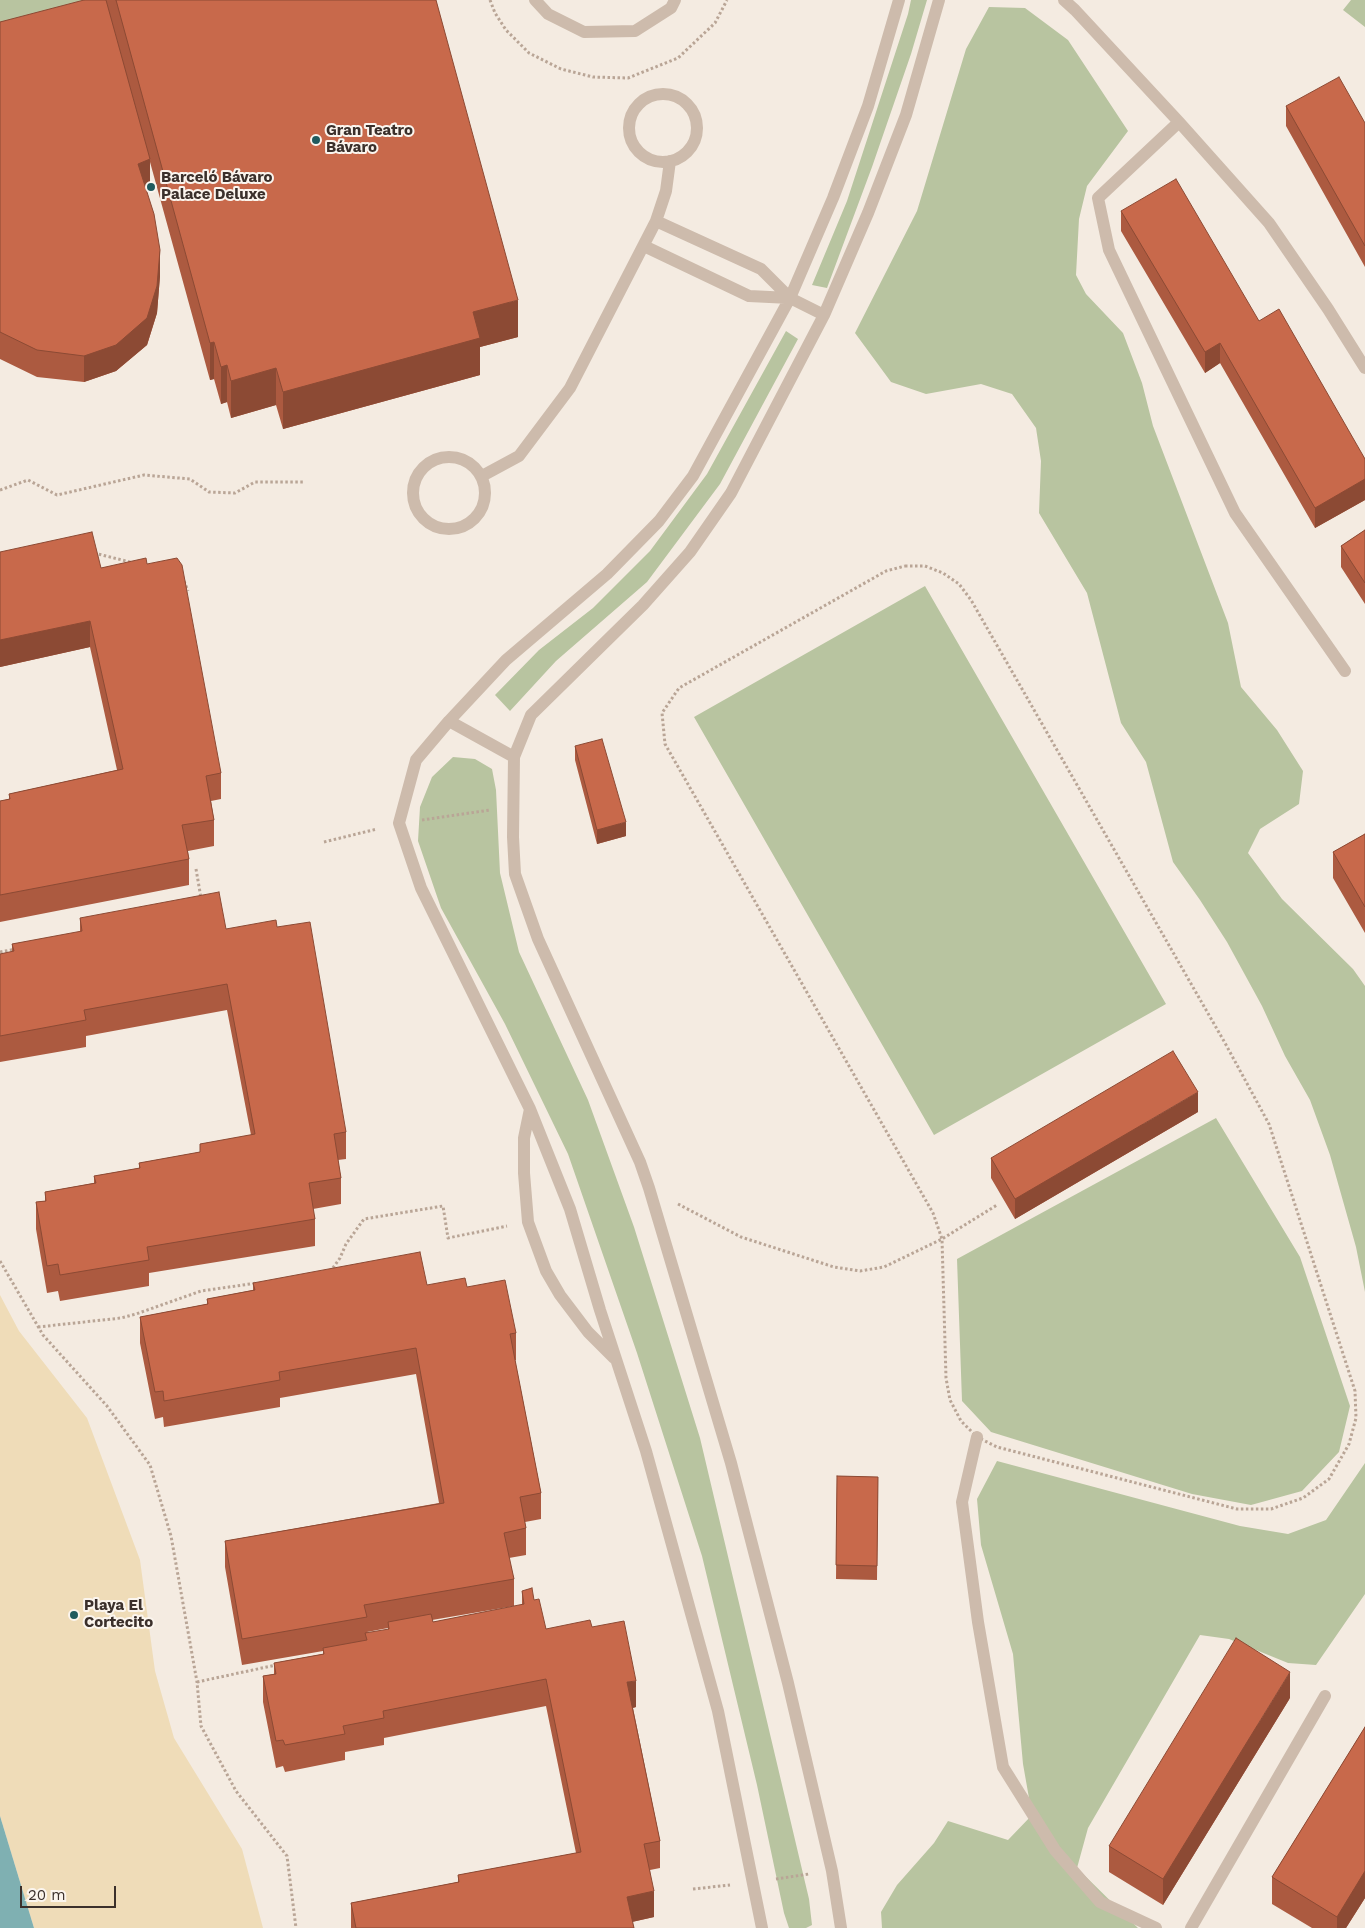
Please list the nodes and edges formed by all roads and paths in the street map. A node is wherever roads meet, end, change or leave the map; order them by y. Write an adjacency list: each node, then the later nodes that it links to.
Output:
1 (535, 0): 2 (lane)
2 (675, 0)
3 (899, 0): 10 (lane)
4 (939, 0): 11 (lane)
5 (1064, 0): 6 (lane)
6 (1180, 122): 12 (lane); 20 (lane)
7 (670, 161): 7 (lane); 8 (lane)
8 (656, 221): 9 (lane); 10 (lane)
9 (644, 246): 10 (lane); 13 (lane)
10 (790, 298): 11 (lane); 21 (lane)
11 (824, 315): 22 (lane)
12 (1365, 368)
13 (482, 476): 13 (lane)
14 (303, 482): 15 (path)
15 (0, 490)
16 (94, 553): 17 (path)
17 (138, 564)
18 (177, 578): 19 (path)
19 (188, 591)
20 (1345, 671)
21 (449, 721): 22 (lane); 27 (lane)
22 (514, 757): 28 (lane)
23 (196, 869): 24 (path)
24 (202, 907)
25 (19, 948): 26 (path)
26 (0, 952)
27 (530, 1109): 36 (lane); 36 (lane)
28 (649, 1188): 31 (path); 43 (lane)
29 (997, 1206): 31 (path)
30 (497, 1228): 33 (path)
31 (942, 1238): 37 (path); 37 (path)
32 (0, 1260): 35 (path)
33 (329, 1273)
34 (264, 1282): 35 (path)
35 (38, 1326): 39 (path)
36 (617, 1360): 42 (lane)
37 (977, 1437): 44 (lane)
38 (283, 1664): 39 (path)
39 (197, 1682): 41 (path)
40 (1325, 1696): 45 (lane)
41 (296, 1928)
42 (762, 1928)
43 (841, 1928)
44 (1156, 1928)
45 (1191, 1928)

